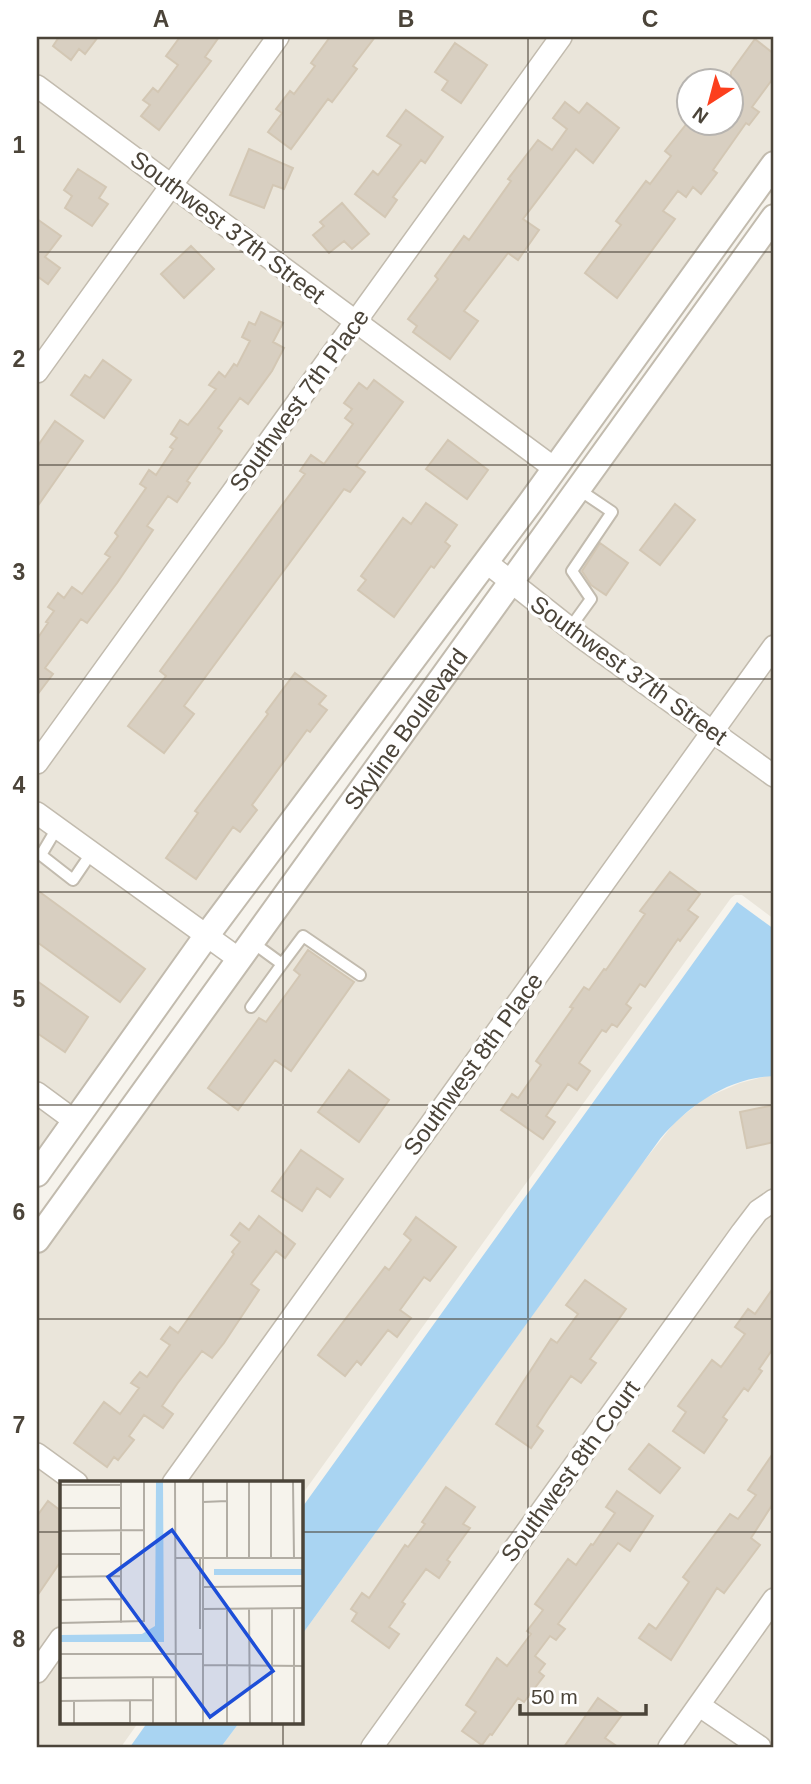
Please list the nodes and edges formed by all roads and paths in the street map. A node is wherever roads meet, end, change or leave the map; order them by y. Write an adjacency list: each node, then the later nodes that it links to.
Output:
1 (278, 37): 5 (street)
2 (561, 37): 7 (street, Southwest 7th Place)
3 (37, 86): 5 (street, Southwest 37th Street)
4 (774, 164): 9 (street, Skyline Boulevard)
5 (171, 185): 7 (street, Southwest 37th Street); 8 (street)
6 (774, 216): 10 (street, Skyline Boulevard)
7 (355, 322): 9 (street, Southwest 37th Street); 16 (street, Southwest 7th Place)
8 (37, 372)
9 (554, 468): 11 (street, Skyline Boulevard)
10 (579, 489): 12 (street, Skyline Boulevard); 13 (lane)
11 (486, 562): 12 (street, Southwest 37th Street); 21 (street, Skyline Boulevard)
12 (511, 582): 13 (street, Southwest 37th Street); 22 (street, Skyline Boulevard)
13 (570, 628): 15 (street, Southwest 37th Street)
14 (774, 646): 15 (street, Southwest 8th Place)
15 (713, 732): 17 (street, Southwest 37th Street); 33 (street, Southwest 8th Place)
16 (37, 763)
17 (774, 776)
18 (37, 813): 19 (street)
19 (57, 828): 20 (street); 20 (lane)
20 (92, 852): 21 (street)
21 (207, 935): 22 (street); 27 (street, Skyline Boulevard)
22 (245, 951): 23 (lane); 30 (street, Skyline Boulevard)
23 (282, 964): 24 (lane); 25 (lane)
24 (360, 975)
25 (251, 1007)
26 (37, 1093): 27 (street)
27 (75, 1121): 28 (street, Skyline Boulevard)
28 (37, 1174)
29 (774, 1200): 38 (street, Southwest 8th Court)
30 (37, 1240)
31 (37, 1454): 32 (street)
32 (74, 1481)
33 (174, 1481)
34 (774, 1599): 37 (street)
35 (60, 1639): 36 (street)
36 (37, 1672)
37 (699, 1706): 39 (street); 40 (street)
38 (372, 1747)
39 (669, 1747)
40 (760, 1747)

